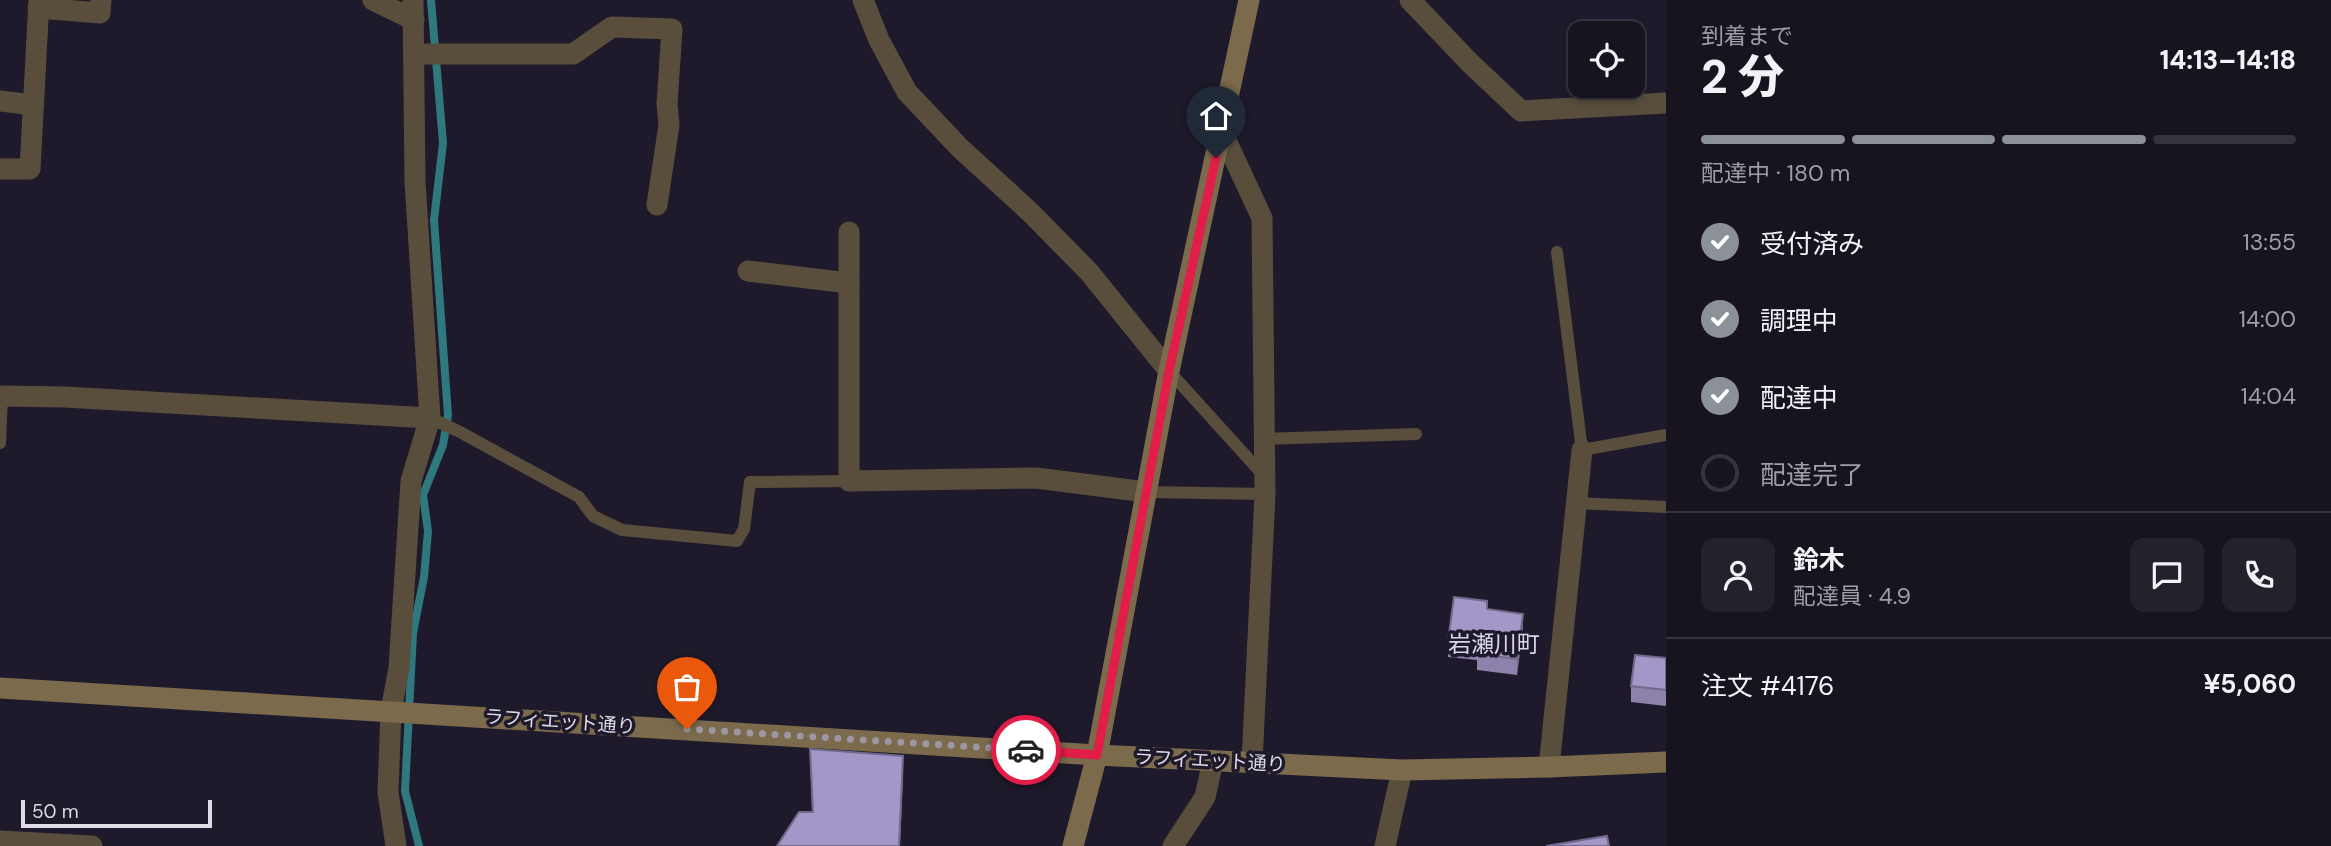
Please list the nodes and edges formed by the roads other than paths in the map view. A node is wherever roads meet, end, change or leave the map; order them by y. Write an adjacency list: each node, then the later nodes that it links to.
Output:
1 (101, 0): 6 (street)
2 (373, 0): 7 (street)
3 (863, 0): 19 (street)
4 (1249, 0): 12 (street)
5 (1410, 0): 10 (street)
6 (39, 4): 11 (street)
7 (414, 10): 8 (street)
8 (414, 54): 14 (street); 21 (street)
9 (0, 101): 11 (street)
10 (1666, 103)
11 (33, 105): 13 (street)
12 (1222, 132): 19 (street); 24 (street)
13 (0, 169)
14 (657, 205)
15 (849, 232): 18 (street)
16 (1557, 253): 26 (lane)
17 (748, 271): 18 (street)
18 (849, 282): 27 (street)
19 (1169, 371): 28 (lane); 29 (street)
20 (1, 396): 21 (street); 25 (lane)
21 (430, 418): 27 (lane); 33 (street)
22 (1416, 434): 24 (lane)
23 (1666, 435): 26 (lane)
24 (1264, 439): 28 (street)
25 (0, 443)
26 (1582, 450): 30 (street)
27 (849, 481): 29 (street)
28 (1265, 485): 29 (lane); 36 (street)
29 (1146, 492): 34 (street)
30 (1576, 503): 31 (lane); 38 (street)
31 (1666, 507)
32 (0, 688): 33 (street, ラフィエット通り)
33 (391, 711): 34 (street, ラフィエット通り); 42 (street)
34 (1097, 755): 35 (street, ラフィエット通り); 43 (street)
35 (1213, 761): 36 (street, ラフィエット通り); 44 (street)
36 (1252, 762): 39 (street, ラフィエット通り)
37 (1666, 762): 38 (street, ラフィエット通り)
38 (1549, 767): 39 (street, ラフィエット通り)
39 (1402, 770): 45 (street)
40 (0, 841): 41 (street)
41 (92, 846)
42 (396, 846)
43 (1073, 846)
44 (1173, 846)
45 (1385, 846)

